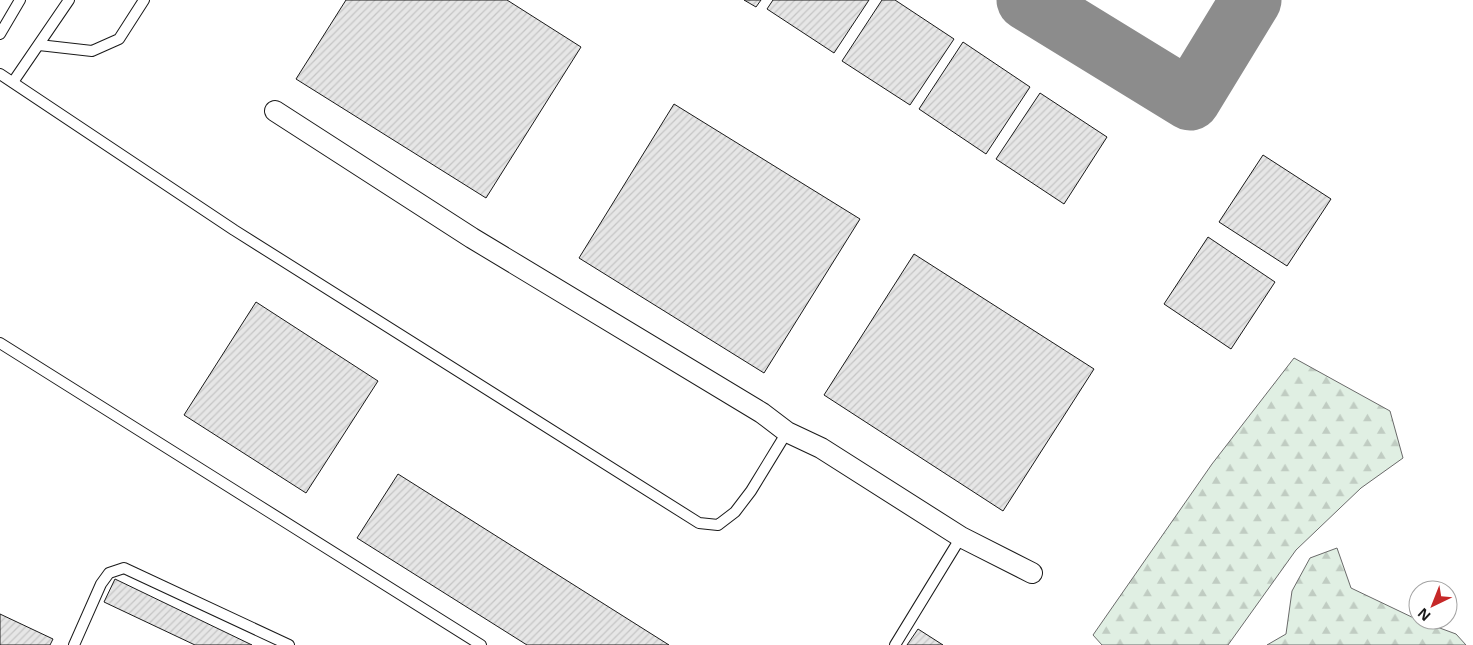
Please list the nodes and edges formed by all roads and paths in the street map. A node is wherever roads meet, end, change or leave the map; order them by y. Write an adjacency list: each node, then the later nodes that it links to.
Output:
1 (20, 0): 4 (lane)
2 (69, 0): 5 (lane)
3 (144, 0): 5 (lane)
4 (0, 34)
5 (39, 45): 7 (lane)
6 (0, 74): 7 (lane)
7 (13, 82): 10 (lane)
8 (275, 111): 10 (street)
9 (0, 343): 15 (lane)
10 (788, 432): 11 (street)
11 (961, 537): 12 (street); 16 (lane)
12 (1032, 573)
13 (74, 645): 14 (lane)
14 (289, 645)
15 (481, 645)
16 (895, 645)

